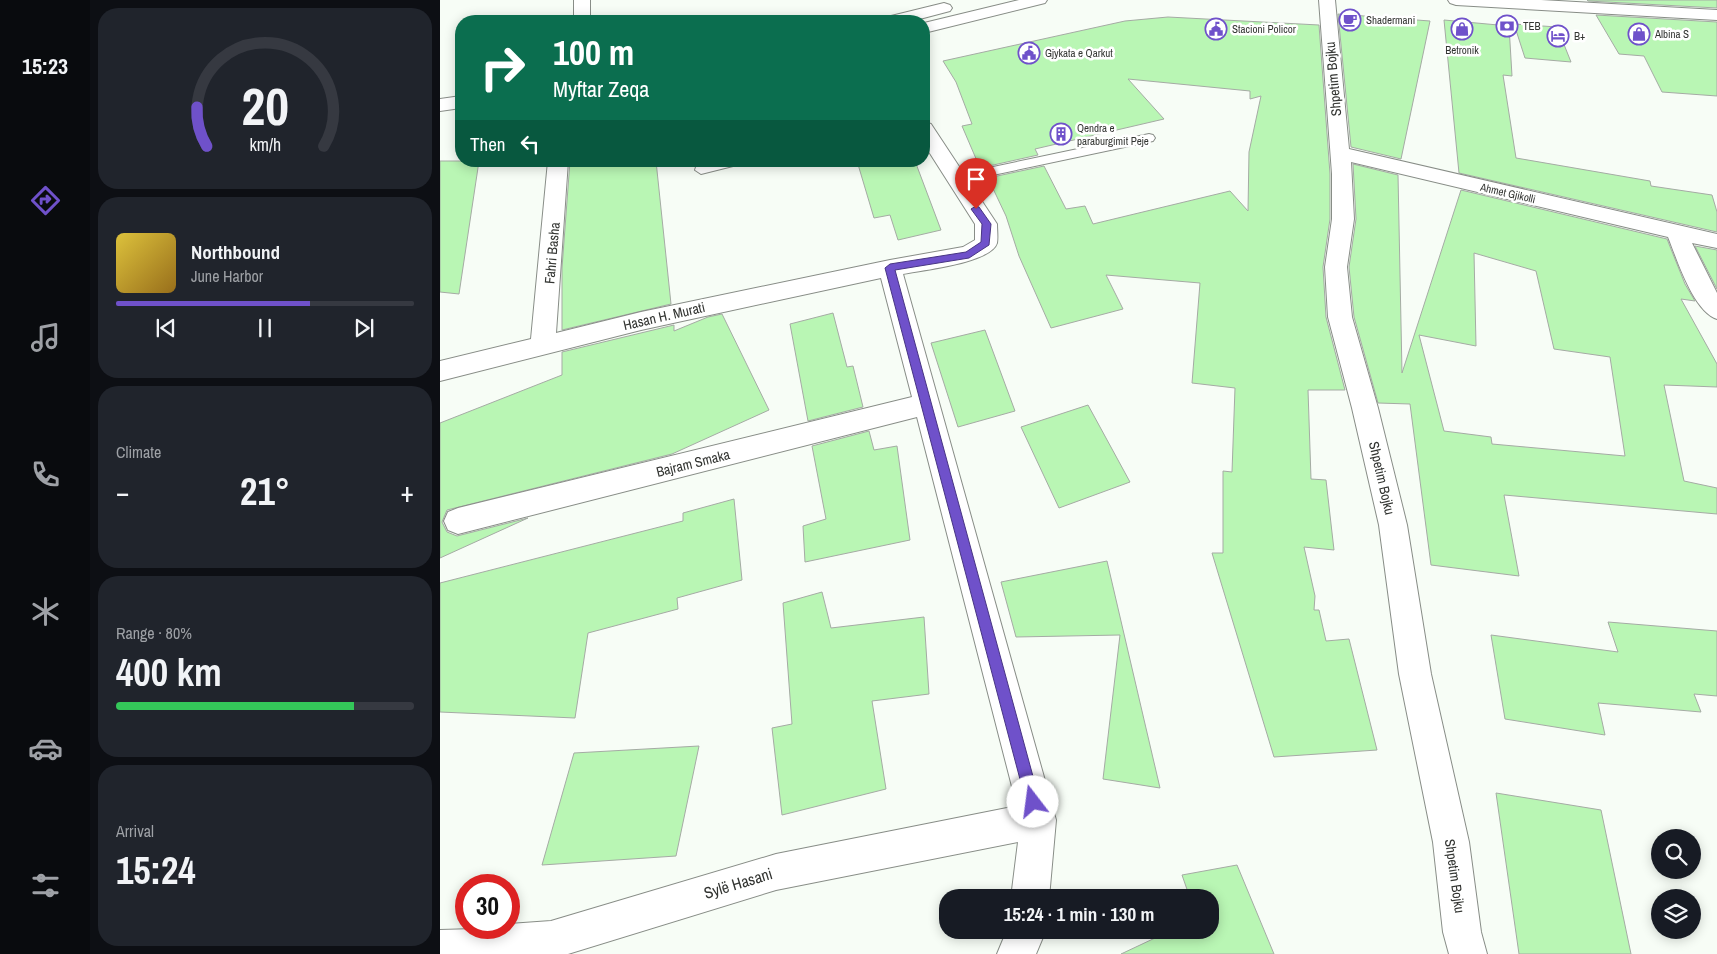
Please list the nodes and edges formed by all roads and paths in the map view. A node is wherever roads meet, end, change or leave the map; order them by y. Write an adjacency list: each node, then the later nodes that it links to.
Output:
1 (582, 0): 6 (street)
2 (961, 0): 7 (street)
3 (1039, 0): 9 (street)
4 (1327, 0): 16 (street, Shpetim Bojku)
5 (1456, 0): 8 (street)
6 (582, 15)
7 (919, 15)
8 (1717, 15)
9 (930, 27)
10 (455, 103): 11 (street)
11 (440, 105)
12 (455, 117): 13 (street)
13 (440, 120)
14 (930, 138): 20 (street)
15 (1149, 138): 20 (lane)
16 (1340, 153): 21 (street, Ahmet Gjikolli); 35 (street, Shpetim Bojku)
17 (558, 167): 25 (street, Fahri Basha)
18 (713, 167): 19 (lane)
19 (701, 170)
20 (955, 179): 23 (street, Hasan H. Murati)
21 (1676, 232): 22 (street, Ahmet Gjikolli); 24 (street)
22 (1717, 241)
23 (890, 268): 25 (street, Hasan H. Murati); 27 (street)
24 (1717, 310)
25 (543, 345): 26 (street, Hasan H. Murati)
26 (440, 371)
27 (927, 404): 28 (street, Bajram Smaka); 29 (street)
28 (458, 521)
29 (1038, 820): 30 (street); 32 (street, Sylë Hasani)
30 (1031, 889)
31 (1023, 939): 34 (street)
32 (549, 947): 33 (street, Sylë Hasani)
33 (440, 950)
34 (1016, 954)
35 (1468, 954)

